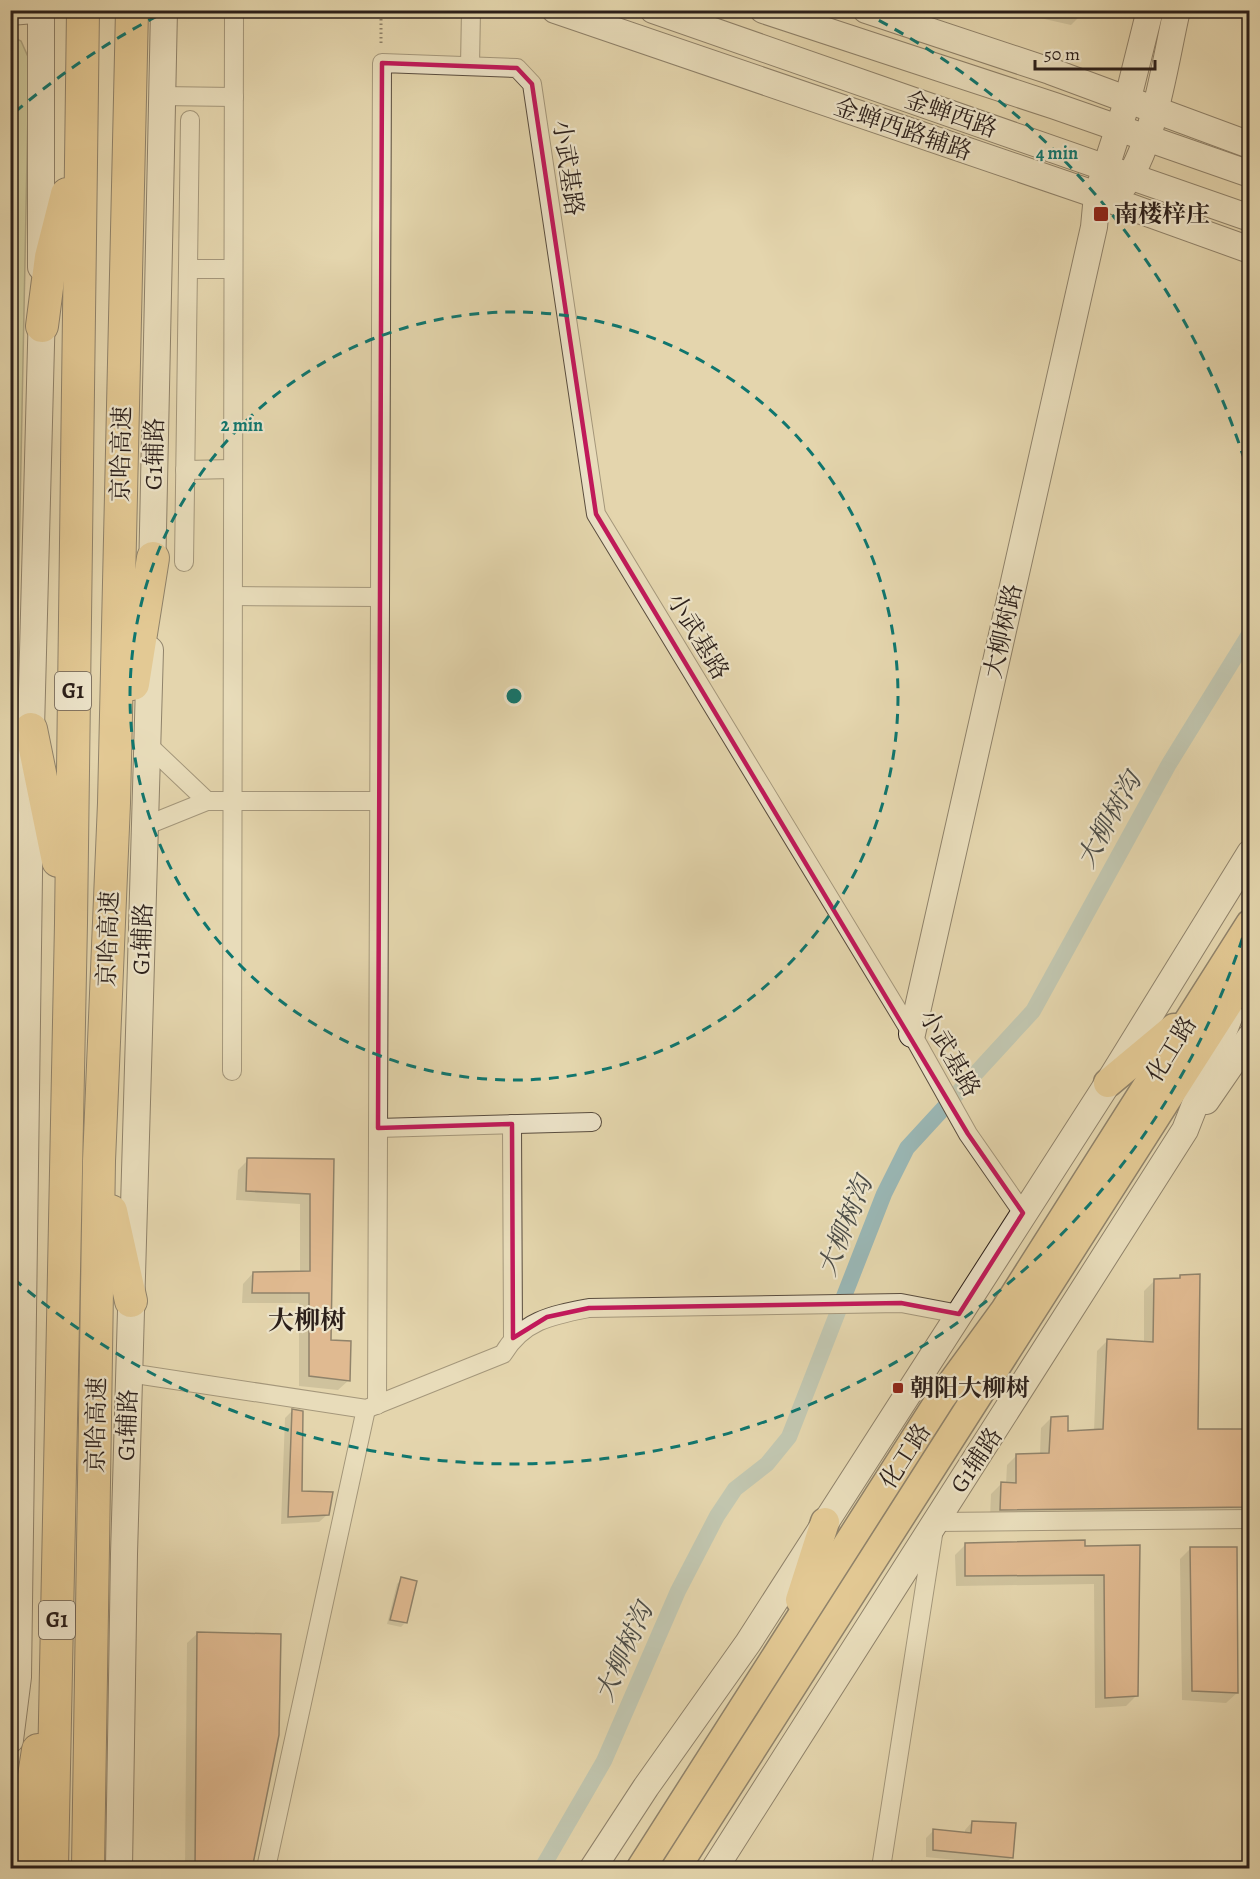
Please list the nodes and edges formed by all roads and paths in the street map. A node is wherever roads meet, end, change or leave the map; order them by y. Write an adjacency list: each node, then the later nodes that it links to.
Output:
1 (34, 10): 15 (street)
2 (41, 10): 39 (street)
3 (83, 10): 22 (highway, 京哈高速 / G1)
4 (132, 10): 51 (highway, 京哈高速 / G1)
5 (234, 10): 24 (street)
6 (381, 10): 19 (path)
7 (471, 10): 21 (street)
8 (555, 10): 18 (street, 金蝉西路辅路)
9 (653, 10): 20 (street, 金蝉西路)
10 (763, 10): 17 (street, 金蝉西路)
11 (789, 10): 17 (street)
12 (866, 10): 25 (street)
13 (1150, 10): 25 (street, 大柳树路)
14 (1177, 10): 26 (street, 大柳树路)
15 (10, 12)
16 (168, 14): 23 (street, G1辅路)
17 (813, 27): 28 (street, 金蝉西路)
18 (690, 56): 20 (street); 34 (street, 金蝉西路辅路)
19 (382, 63): 21 (street, 小武基路); 45 (street)
20 (807, 64): 31 (street, 金蝉西路)
21 (470, 66): 59 (street, 小武基路)
22 (80, 95): 39 (highway); 54 (highway, 京哈高速 / G1)
23 (160, 96): 24 (street); 42 (street, G1辅路)
24 (234, 97): 38 (street)
25 (1127, 102): 26 (street); 28 (street, 大柳树路)
26 (1154, 110): 29 (street, 大柳树路); 30 (street)
27 (190, 120): 37 (street)
28 (1119, 128): 29 (street, 金蝉西路); 31 (street, 大柳树路)
29 (1145, 139): 32 (street, 金蝉西路); 33 (street, 大柳树路)
30 (1250, 145)
31 (1107, 167): 33 (street, 金蝉西路); 34 (street, 大柳树路)
32 (1250, 174)
33 (1132, 176): 34 (street, 大柳树路); 35 (street, 金蝉西路)
34 (1105, 198): 36 (street, 金蝉西路辅路); 59 (street, 大柳树路)
35 (1250, 218)
36 (1250, 250)
37 (188, 269): 38 (street); 41 (street)
38 (234, 269): 40 (street)
39 (42, 326): 46 (street)
40 (233, 469): 41 (street); 44 (street)
41 (185, 470): 43 (street)
42 (153, 558): 47 (street, G1辅路); 51 (highway)
43 (184, 562)
44 (233, 596): 45 (street); 48 (street)
45 (379, 597): 50 (street)
46 (32, 729): 54 (highway); 58 (street)
47 (147, 744): 49 (street); 52 (street, G1辅路)
48 (233, 800): 49 (street); 50 (street); 61 (street)
49 (207, 801): 52 (street)
50 (379, 801): 65 (street)
51 (114, 803): 67 (highway, 京哈高速 / G1)
52 (145, 826): 69 (street, G1辅路)
53 (1250, 852): 62 (street)
54 (70, 923): 77 (highway, 京哈高速 / G1)
55 (1250, 924): 57 (main road, 化工路)
56 (1247, 973): 66 (street, G1辅路); 81 (main road, 化工路)
57 (1196, 1009): 62 (main road); 78 (main road, 化工路)
58 (19, 1010): 80 (street)
59 (912, 1034): 68 (street, 小武基路)
60 (1250, 1037): 66 (street)
61 (232, 1071)
62 (1108, 1083): 68 (street)
63 (591, 1122): 64 (street)
64 (512, 1124): 65 (street); 71 (street)
65 (378, 1128): 73 (street)
66 (1185, 1130): 76 (street, G1辅路)
67 (99, 1161): 69 (highway); 85 (highway, 京哈高速 / G1)
68 (1023, 1213): 70 (street)
69 (131, 1301): 72 (street, G1辅路)
70 (959, 1314): 71 (street); 75 (street)
71 (513, 1338): 73 (street)
72 (129, 1372): 73 (street); 86 (street, G1辅路)
73 (372, 1407): 87 (street)
74 (1250, 1519): 76 (street)
75 (825, 1522): 78 (main road); 82 (street)
76 (935, 1522): 79 (street, G1辅路); 91 (street)
77 (57, 1619): 83 (highway); 84 (highway, 京哈高速 / G1)
78 (787, 1640): 88 (main road, 化工路)
79 (820, 1703): 81 (street); 90 (street, G1辅路)
80 (10, 1740)
81 (728, 1788): 89 (main road, 化工路)
82 (594, 1867)
83 (20, 1869)
84 (52, 1869)
85 (88, 1869)
86 (119, 1869)
87 (266, 1869)
88 (641, 1869)
89 (676, 1869)
90 (715, 1869)
91 (881, 1869)

